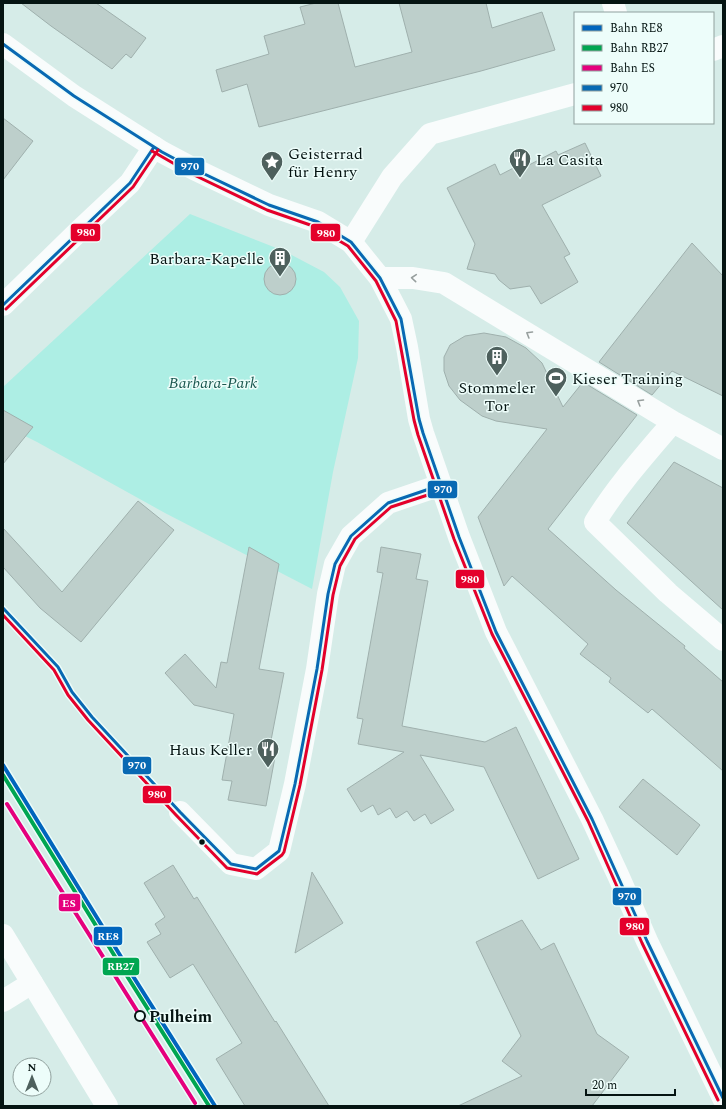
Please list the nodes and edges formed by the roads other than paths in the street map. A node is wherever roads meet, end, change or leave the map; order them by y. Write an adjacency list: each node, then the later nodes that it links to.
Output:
1 (3, 44): 3 (street)
2 (574, 94): 4 (street)
3 (154, 147): 4 (street); 6 (street)
4 (352, 242): 5 (street)
5 (380, 278): 7 (street, one-way to 5); 9 (street)
6 (3, 305)
7 (673, 422): 8 (street); 10 (street)
8 (723, 450)
9 (441, 485): 11 (street); 15 (street)
10 (723, 640)
11 (180, 812)
12 (3, 935): 13 (street)
13 (32, 983): 14 (street); 16 (street)
14 (3, 1000)
15 (723, 1098)
16 (107, 1106)

